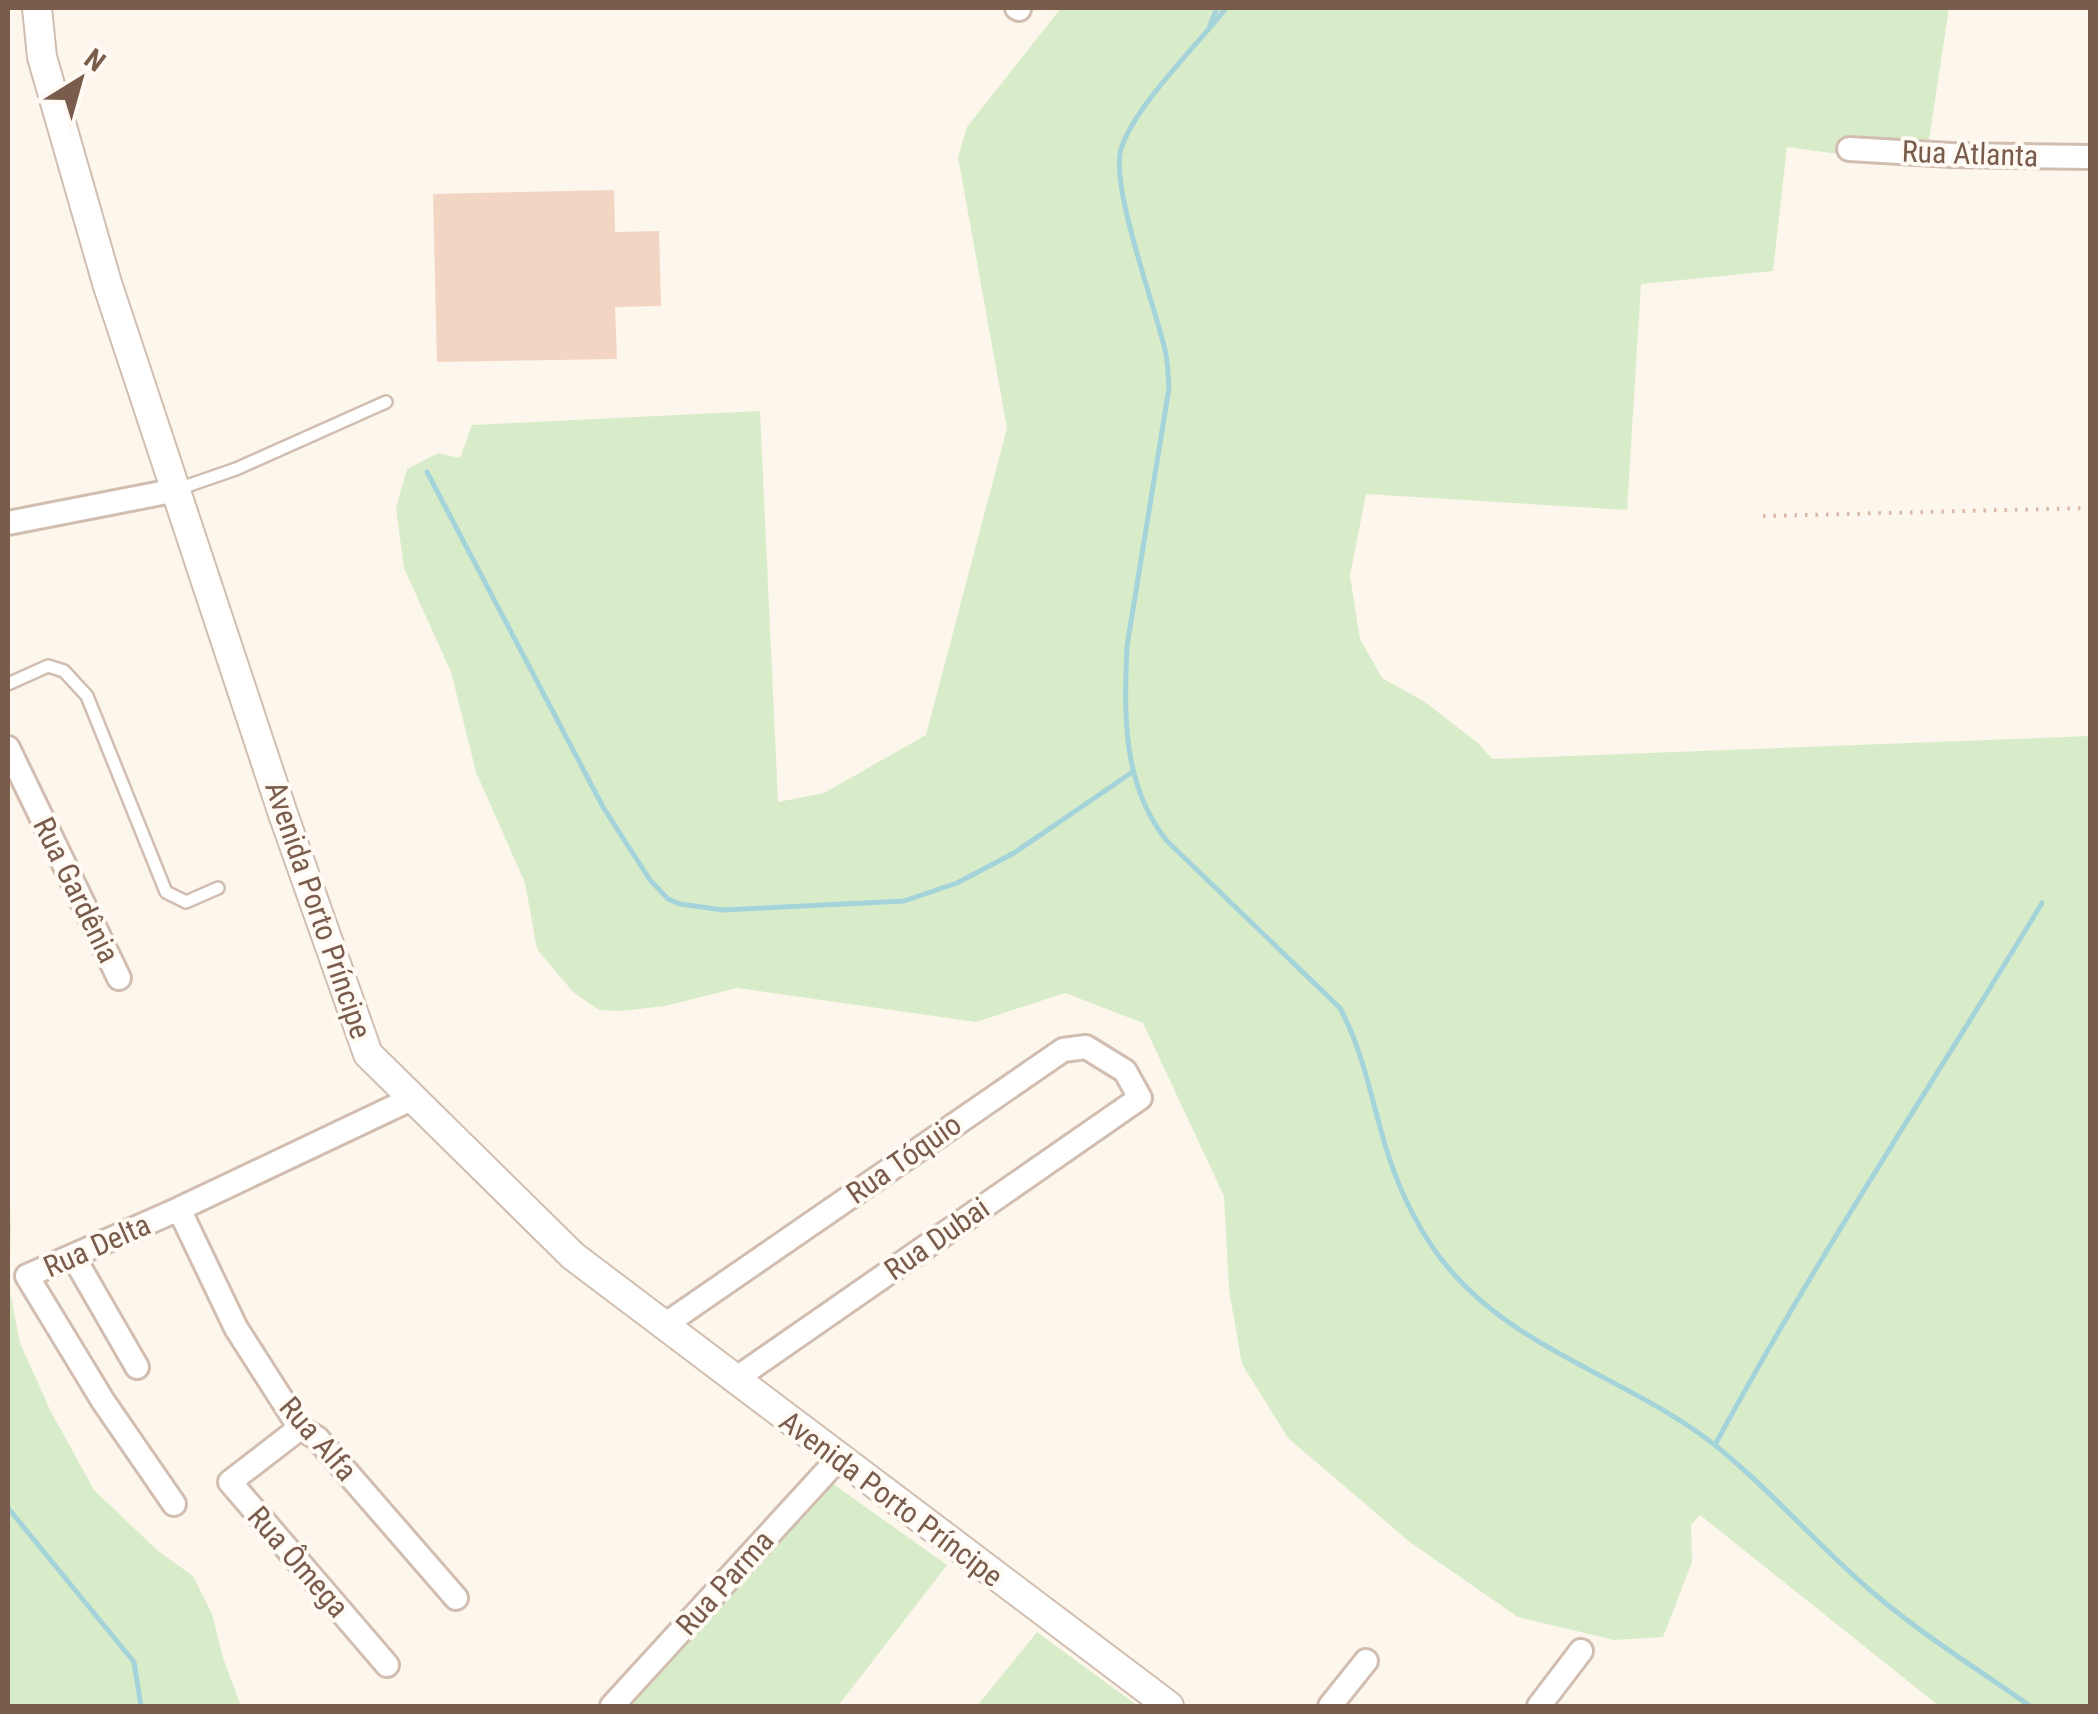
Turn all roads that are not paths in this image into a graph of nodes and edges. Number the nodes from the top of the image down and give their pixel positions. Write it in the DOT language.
graph roads {
  1 [pos="37,8"];
  2 [pos="1849,149"];
  3 [pos="2090,157"];
  4 [pos="386,402"];
  5 [pos="176,490"];
  6 [pos="8,523"];
  7 [pos="8,684"];
  8 [pos="8,748"];
  9 [pos="218,888"];
  10 [pos="119,978"];
  11 [pos="1140,1098"];
  12 [pos="411,1099"];
  13 [pos="179,1209"];
  14 [pos="73,1256"];
  15 [pos="662,1326"];
  16 [pos="136,1367"];
  17 [pos="734,1380"];
  18 [pos="300,1428"];
  19 [pos="838,1458"];
  20 [pos="174,1504"];
  21 [pos="456,1598"];
  22 [pos="1582,1651"];
  23 [pos="1366,1660"];
  24 [pos="387,1664"];
  25 [pos="612,1706"];
  26 [pos="1169,1706"];
  27 [pos="1330,1706"];
  28 [pos="1538,1706"];
  1 -- 5 [label="street, Avenida Porto Príncipe"];
  2 -- 3 [label="street, Rua Atlanta"];
  4 -- 5 [label="lane"];
  5 -- 6 [label="street"];
  5 -- 12 [label="street, Avenida Porto Príncipe"];
  7 -- 9 [label="lane"];
  8 -- 10 [label="street, Rua Gardênia"];
  11 -- 15 [label="street, Rua Tóquio"];
  11 -- 17 [label="street, Rua Dubai"];
  12 -- 13 [label="street, Rua Delta"];
  12 -- 15 [label="street, Avenida Porto Príncipe"];
  13 -- 14 [label="street, Rua Delta"];
  13 -- 18 [label="street, Rua Alfa"];
  14 -- 16 [label="street"];
  14 -- 20 [label="street, Rua Delta"];
  15 -- 17 [label="street, Avenida Porto Príncipe"];
  17 -- 19 [label="street, Avenida Porto Príncipe"];
  18 -- 21 [label="street, Rua Alfa"];
  18 -- 24 [label="street, Rua Ômega"];
  19 -- 25 [label="street, Rua Parma"];
  19 -- 26 [label="street, Avenida Porto Príncipe"];
  22 -- 28 [label="street"];
  23 -- 27 [label="street"];
}
